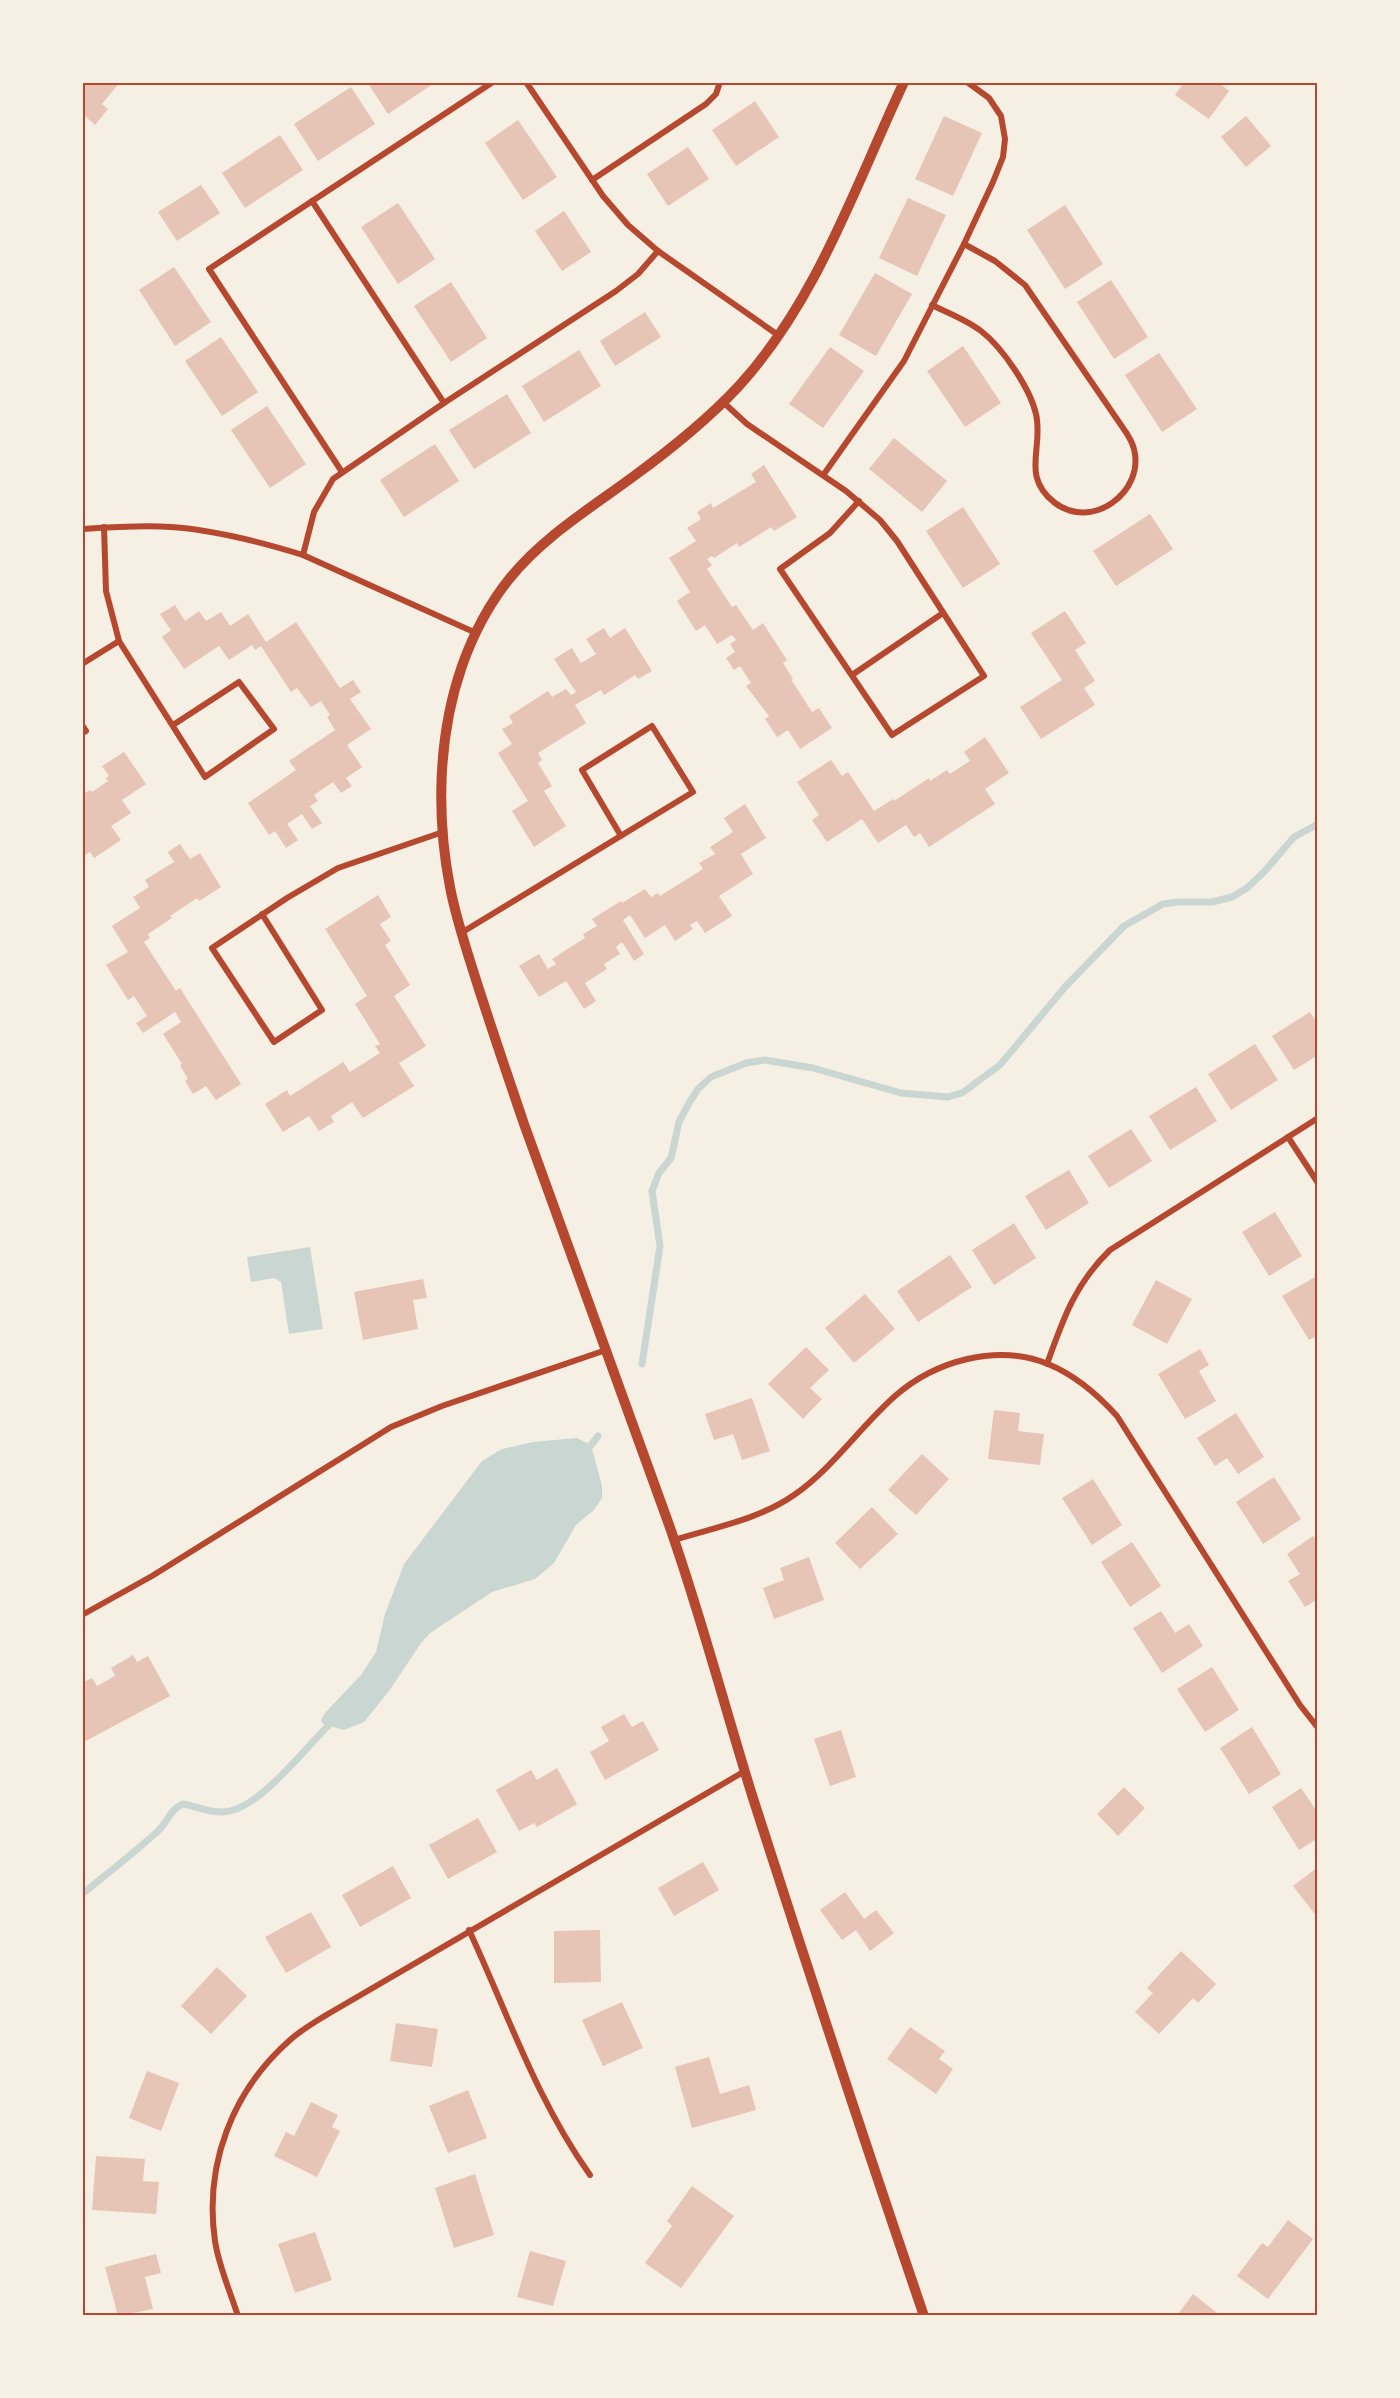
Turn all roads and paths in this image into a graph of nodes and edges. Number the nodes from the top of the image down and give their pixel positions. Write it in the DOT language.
graph roads {
  1 [pos="493,82"];
  2 [pos="526,82"];
  3 [pos="720,82"];
  4 [pos="904,82"];
  5 [pos="967,82"];
  6 [pos="592,180"];
  7 [pos="312,201"];
  8 [pos="964,244"];
  9 [pos="658,250"];
  10 [pos="933,305"];
  11 [pos="778,335"];
  12 [pos="444,402"];
  13 [pos="723,402"];
  14 [pos="342,472"];
  15 [pos="824,474"];
  16 [pos="859,501"];
  17 [pos="104,527"];
  18 [pos="82,529"];
  19 [pos="303,555"];
  20 [pos="943,613"];
  21 [pos="476,633"];
  22 [pos="119,641"];
  23 [pos="82,664"];
  24 [pos="852,675"];
  25 [pos="82,725"];
  26 [pos="173,725"];
  27 [pos="82,733"];
  28 [pos="443,832"];
  29 [pos="621,836"];
  30 [pos="262,914"];
  31 [pos="461,933"];
  32 [pos="1317,1118"];
  33 [pos="1288,1137"];
  34 [pos="1317,1183"];
  35 [pos="607,1350"];
  36 [pos="1047,1364"];
  37 [pos="674,1540"];
  38 [pos="82,1615"];
  39 [pos="1317,1728"];
  40 [pos="745,1771"];
  41 [pos="470,1930"];
  42 [pos="590,2175"];
  43 [pos="238,2316"];
  44 [pos="924,2316"];
  1 -- 7 [label="street"];
  2 -- 6 [label="street"];
  3 -- 6 [label="street"];
  4 -- 11 [label="street"];
  5 -- 8 [label="street"];
  6 -- 9 [label="street"];
  7 -- 12 [label="street"];
  7 -- 14 [label="street"];
  8 -- 10 [label="street"];
  8 -- 10 [label="street"];
  9 -- 11 [label="street"];
  9 -- 12 [label="street"];
  10 -- 15 [label="street"];
  11 -- 13 [label="street"];
  12 -- 14 [label="street"];
  13 -- 15 [label="street"];
  13 -- 21 [label="street"];
  14 -- 19 [label="street"];
  15 -- 16 [label="street"];
  16 -- 20 [label="street"];
  16 -- 24 [label="street"];
  17 -- 18 [label="street"];
  17 -- 19 [label="street"];
  17 -- 22 [label="street"];
  19 -- 21 [label="street"];
  20 -- 24 [label="street"];
  20 -- 24 [label="street"];
  21 -- 28 [label="street"];
  22 -- 23 [label="street"];
  22 -- 26 [label="street"];
  25 -- 27 [label="street"];
  26 -- 26 [label="street"];
  28 -- 30 [label="street"];
  28 -- 31 [label="street"];
  29 -- 29 [label="street"];
  29 -- 31 [label="street"];
  30 -- 30 [label="street"];
  31 -- 35 [label="street"];
  32 -- 33 [label="street"];
  33 -- 34 [label="street"];
  33 -- 36 [label="street"];
  35 -- 37 [label="street"];
  35 -- 38 [label="street"];
  36 -- 37 [label="street"];
  36 -- 39 [label="street"];
  37 -- 40 [label="street"];
  40 -- 41 [label="street"];
  40 -- 44 [label="street"];
  41 -- 42 [label="street"];
  41 -- 43 [label="street"];
}
